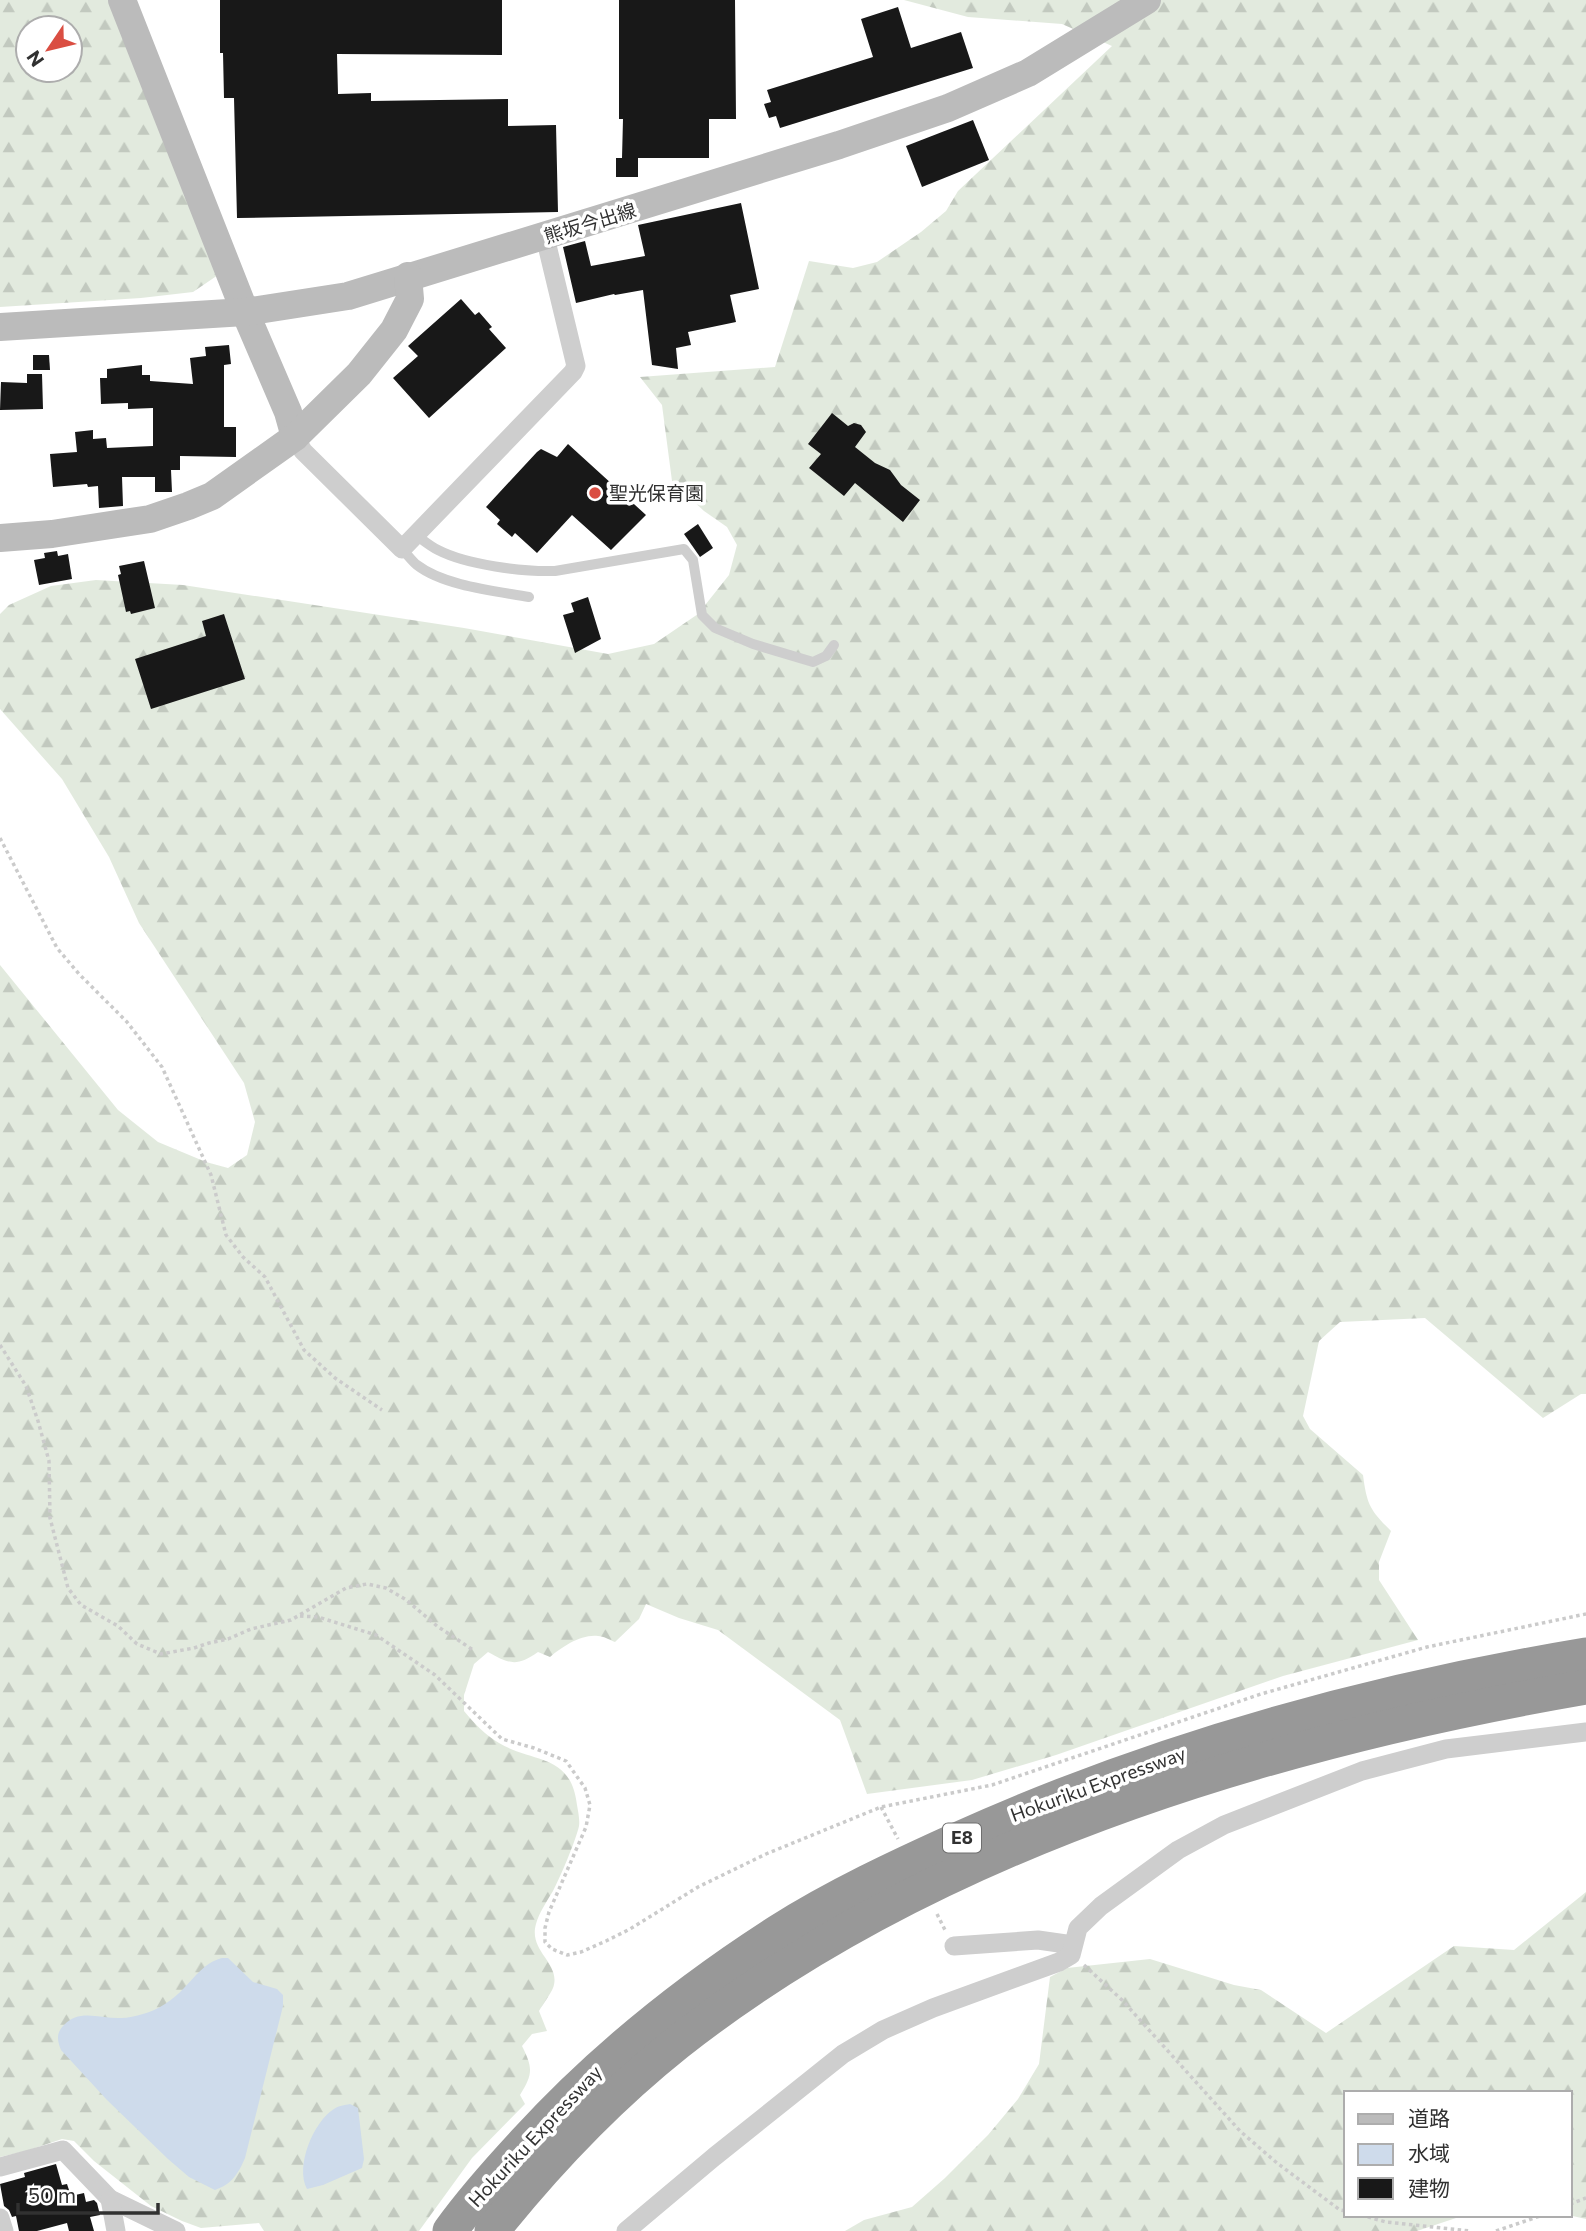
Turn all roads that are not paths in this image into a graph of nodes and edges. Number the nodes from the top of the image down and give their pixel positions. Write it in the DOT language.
graph roads {
  1 [pos="122,0"];
  2 [pos="1147,0"];
  3 [pos="545,237"];
  4 [pos="408,276"];
  5 [pos="245,312"];
  6 [pos="0,327"];
  7 [pos="295,437"];
  8 [pos="416,535"];
  9 [pos="0,538"];
  10 [pos="402,549"];
  11 [pos="529,597"];
  12 [pos="834,645"];
  13 [pos="1586,1655"];
  14 [pos="1586,1687"];
  15 [pos="1586,1732"];
  16 [pos="954,1946"];
  17 [pos="1072,1950"];
  18 [pos="0,2167"];
  19 [pos="110,2199"];
  20 [pos="0,2218"];
  21 [pos="4,2231"];
  22 [pos="116,2231"];
  23 [pos="176,2231"];
  24 [pos="450,2231"];
  25 [pos="492,2231"];
  26 [pos="626,2231"];
  1 -- 5 [label="main road"];
  2 -- 3 [label="main road, 熊坂今出線"];
  3 -- 4 [label="main road, 熊坂今出線"];
  3 -- 8 [label="street"];
  4 -- 5 [label="main road, 熊坂今出線"];
  4 -- 7 [label="main road"];
  5 -- 6 [label="main road, 熊坂今出線"];
  5 -- 7 [label="main road"];
  7 -- 9 [label="main road"];
  7 -- 10 [label="street"];
  8 -- 10 [label="street"];
  8 -- 12 [label="lane"];
  10 -- 11 [label="lane"];
  13 -- 24 [label="highway, Hokuriku Expressway / E8"];
  14 -- 25 [label="highway, Hokuriku Expressway / E8"];
  15 -- 17 [label="street"];
  16 -- 17 [label="street"];
  17 -- 26 [label="street"];
  18 -- 19 [label="street"];
  19 -- 22 [label="street"];
  19 -- 23 [label="street"];
  20 -- 21 [label="street"];
}
